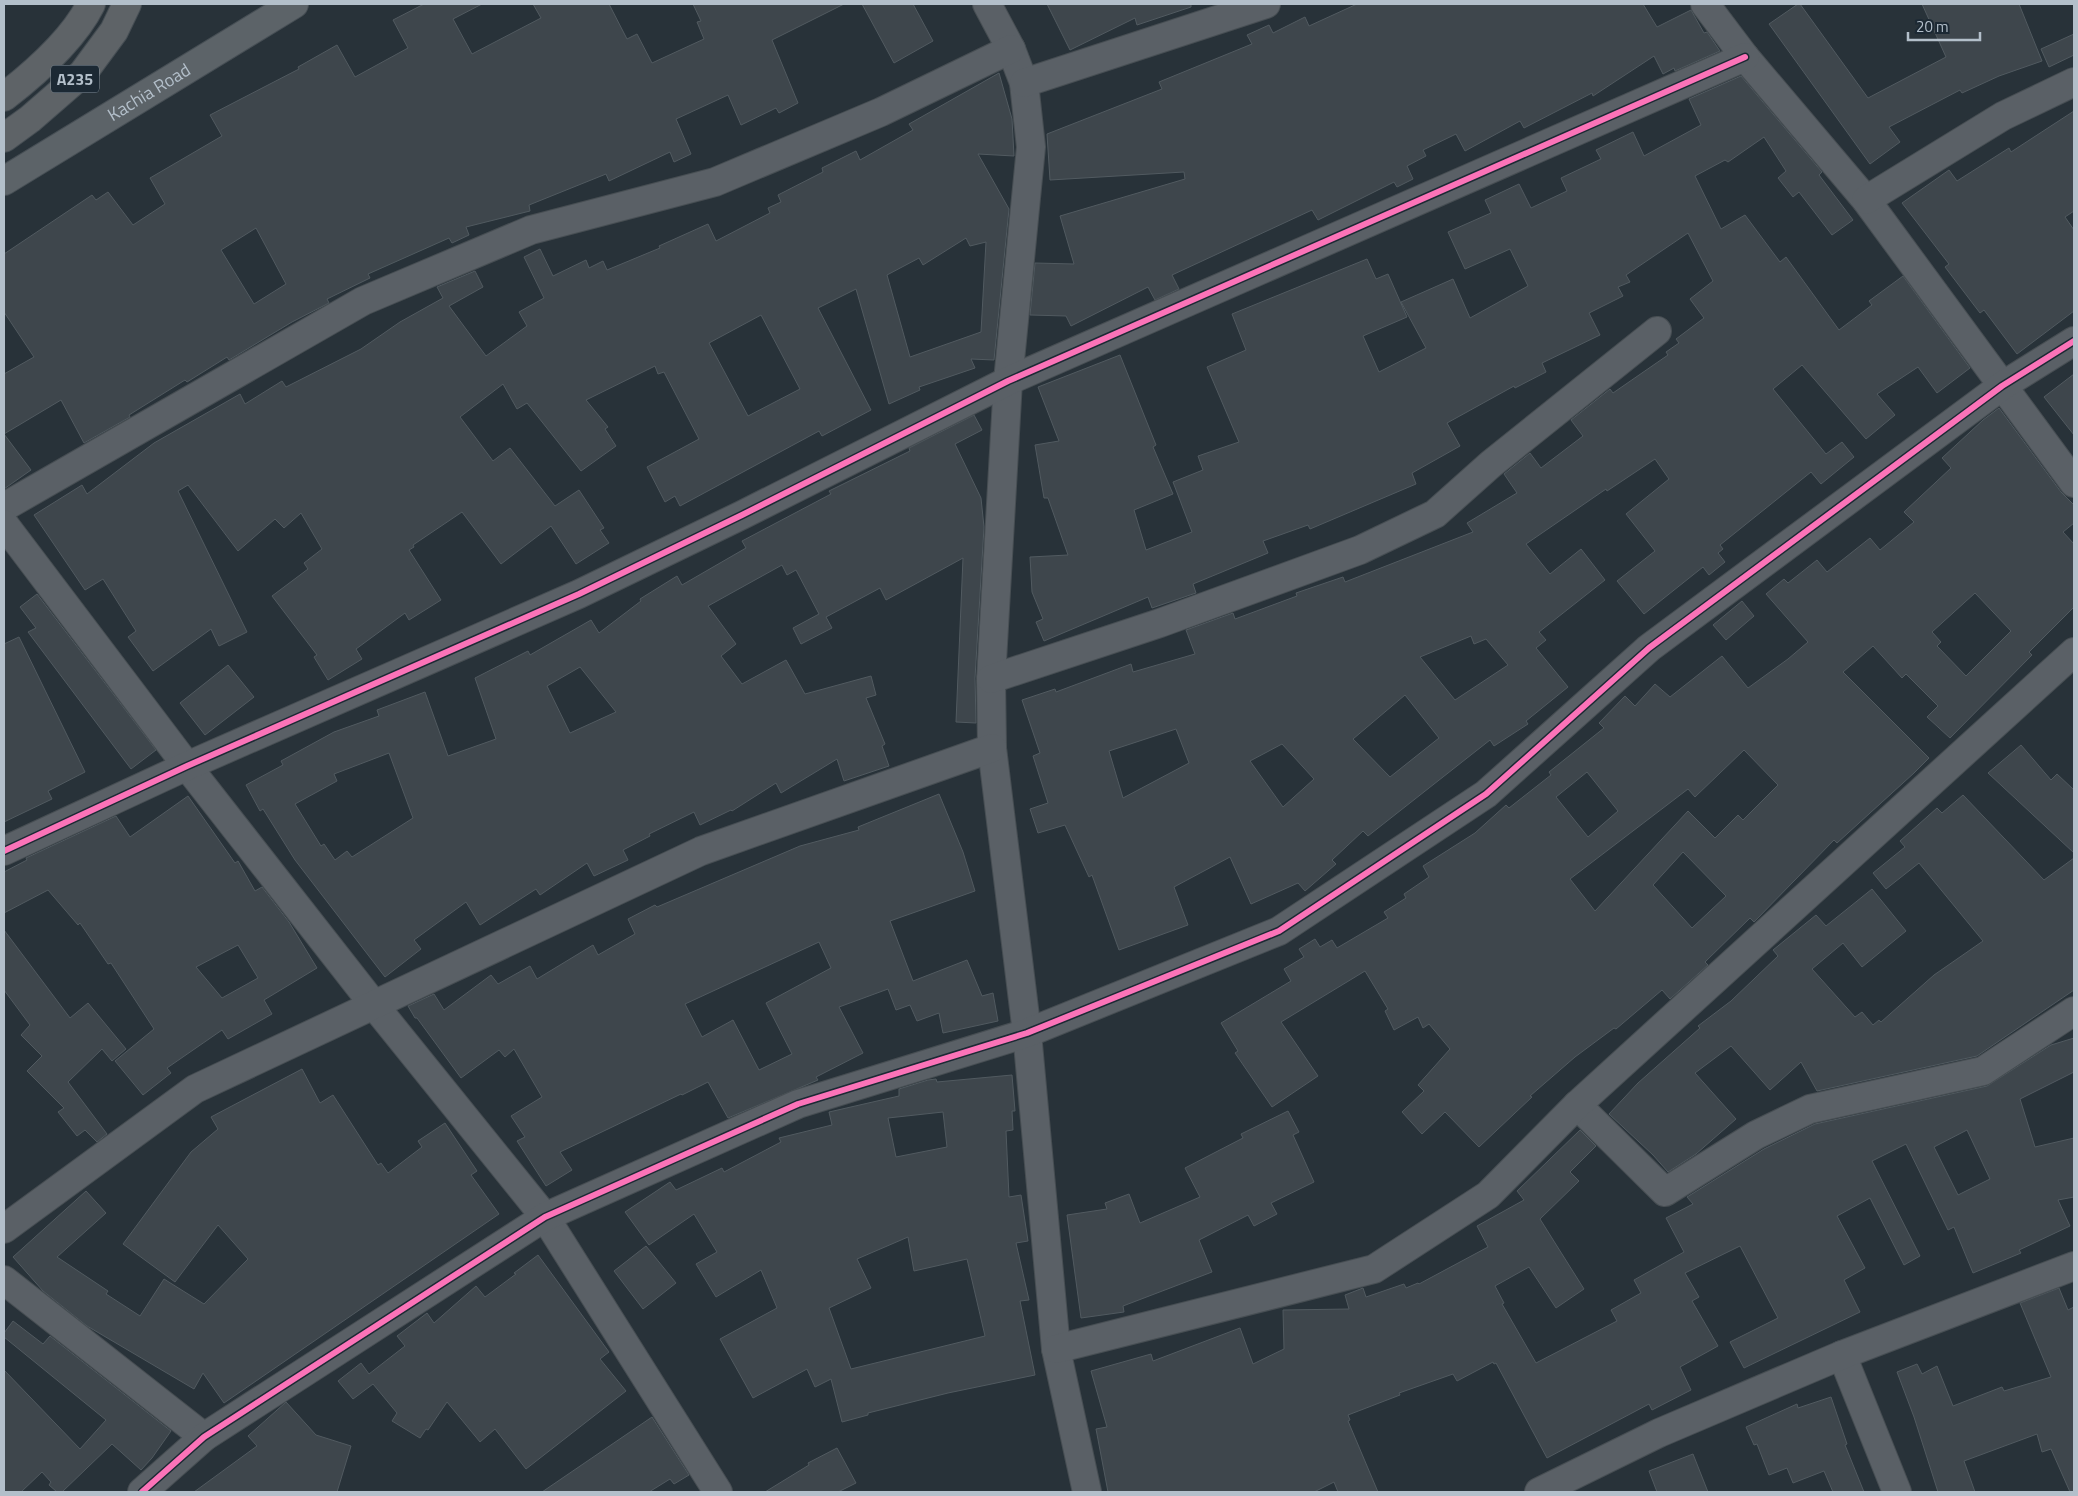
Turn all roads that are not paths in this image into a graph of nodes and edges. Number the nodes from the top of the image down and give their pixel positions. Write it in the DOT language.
graph roads {
  1 [pos="91,4"];
  2 [pos="127,4"];
  3 [pos="294,4"];
  4 [pos="987,4"];
  5 [pos="1266,4"];
  6 [pos="1705,4"];
  7 [pos="1011,49"];
  8 [pos="1746,58"];
  9 [pos="2074,82"];
  10 [pos="1024,83"];
  11 [pos="4,97"];
  12 [pos="4,138"];
  13 [pos="4,181"];
  14 [pos="1866,200"];
  15 [pos="1657,331"];
  16 [pos="2074,340"];
  17 [pos="1008,381"];
  18 [pos="2002,386"];
  19 [pos="2074,483"];
  20 [pos="4,507"];
  21 [pos="4,524"];
  22 [pos="2074,652"];
  23 [pos="991,680"];
  24 [pos="992,748"];
  25 [pos="187,766"];
  26 [pos="4,851"];
  27 [pos="374,1005"];
  28 [pos="2074,1011"];
  29 [pos="1026,1033"];
  30 [pos="1577,1105"];
  31 [pos="545,1217"];
  32 [pos="4,1229"];
  33 [pos="2074,1266"];
  34 [pos="4,1280"];
  35 [pos="1056,1349"];
  36 [pos="1842,1355"];
  37 [pos="204,1437"];
  38 [pos="142,1492"];
  39 [pos="718,1492"];
  40 [pos="1087,1492"];
  41 [pos="1539,1492"];
  42 [pos="1897,1492"];
  1 -- 11 [label="highway, A235"];
  2 -- 12 [label="highway, A235"];
  3 -- 13 [label="main road, Kachia Road"];
  4 -- 7 [label="street"];
  5 -- 10 [label="street"];
  6 -- 8 [label="street"];
  7 -- 10 [label="street"];
  7 -- 20 [label="street"];
  8 -- 14 [label="street"];
  8 -- 17 [label="street"];
  9 -- 14 [label="street"];
  10 -- 17 [label="street"];
  14 -- 18 [label="street"];
  15 -- 23 [label="street"];
  16 -- 18 [label="street"];
  17 -- 23 [label="street"];
  17 -- 25 [label="street"];
  18 -- 19 [label="street"];
  18 -- 29 [label="street"];
  21 -- 25 [label="street"];
  22 -- 30 [label="street"];
  23 -- 24 [label="street"];
  24 -- 27 [label="street"];
  24 -- 29 [label="street"];
  25 -- 26 [label="street"];
  25 -- 27 [label="street"];
  27 -- 31 [label="street"];
  27 -- 32 [label="street"];
  28 -- 30 [label="street"];
  29 -- 31 [label="street"];
  29 -- 35 [label="street"];
  30 -- 35 [label="street"];
  31 -- 37 [label="street"];
  31 -- 39 [label="street"];
  33 -- 36 [label="street"];
  34 -- 37 [label="street"];
  35 -- 40 [label="street"];
  36 -- 41 [label="street"];
  36 -- 42 [label="street"];
  37 -- 38 [label="street"];
}
